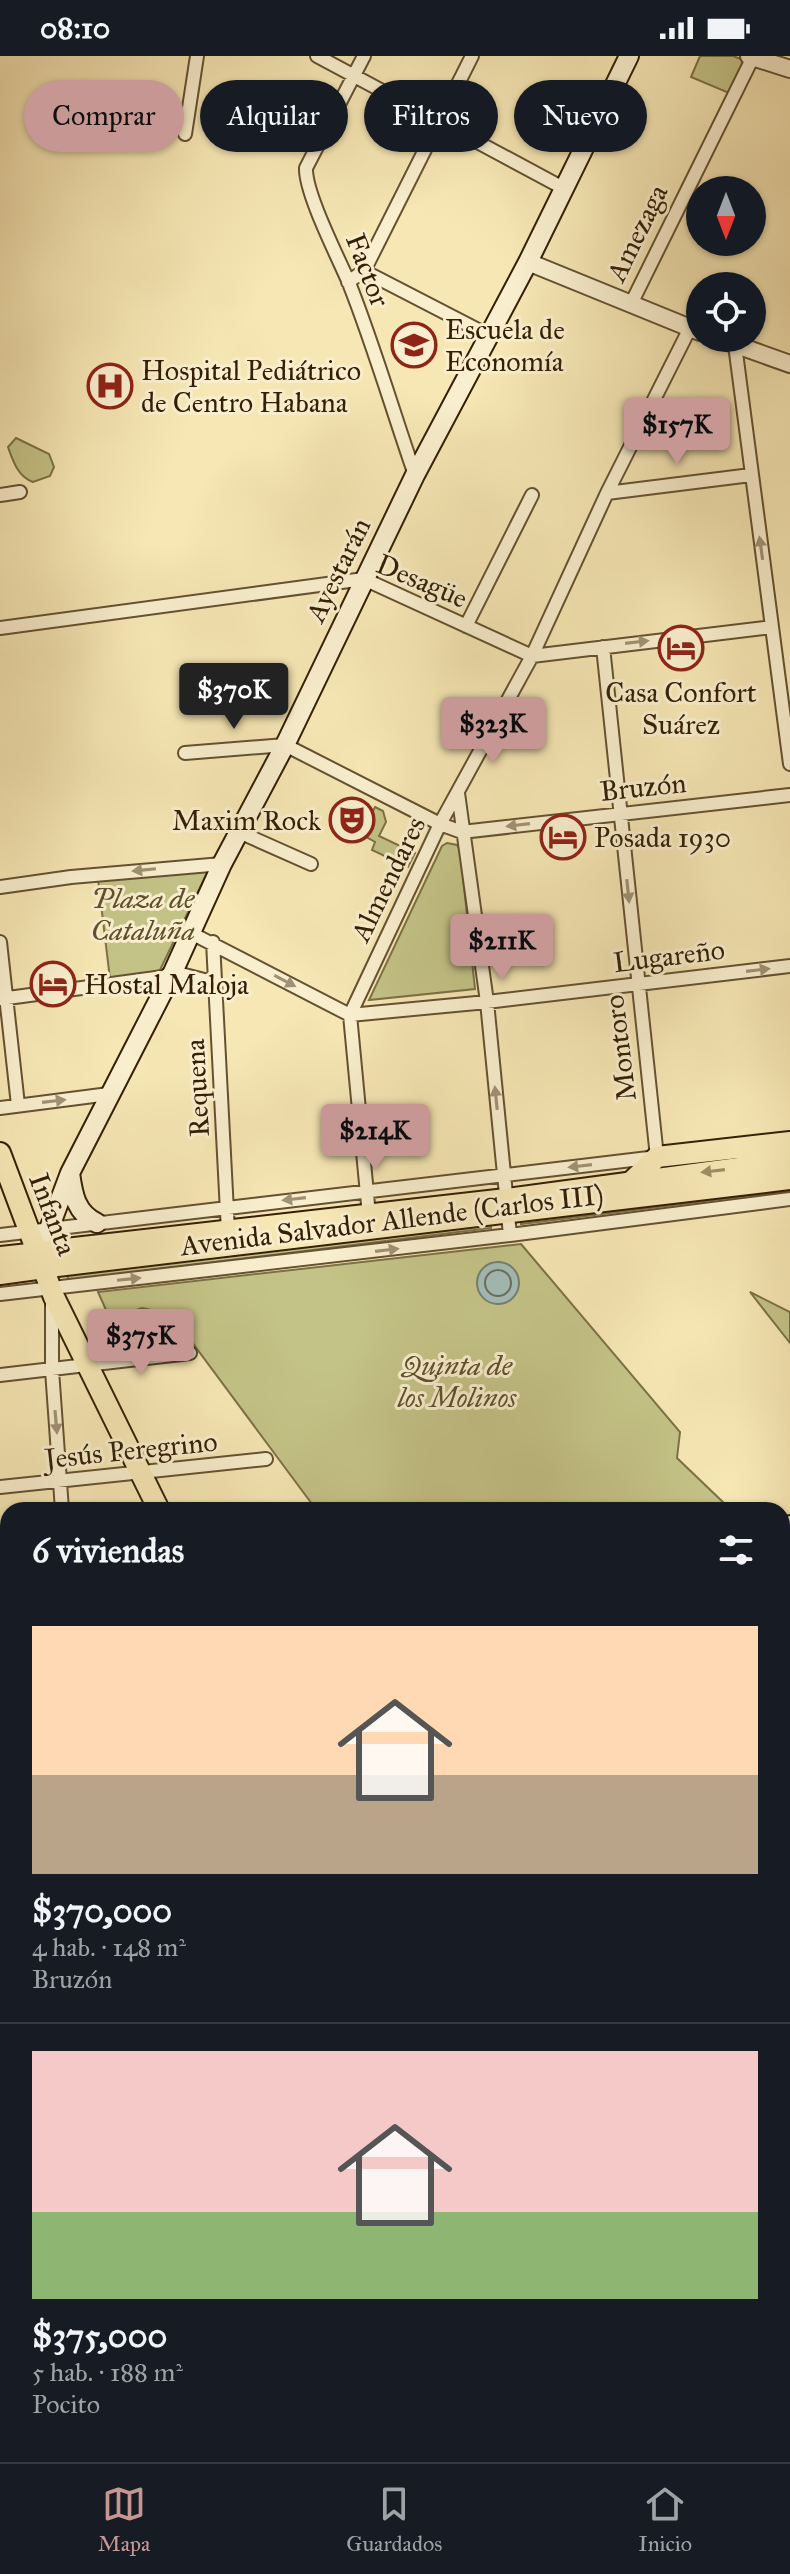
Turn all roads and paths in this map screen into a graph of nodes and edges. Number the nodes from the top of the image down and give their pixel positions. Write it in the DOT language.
graph roads {
  1 [pos="197,56"];
  2 [pos="317,56"];
  3 [pos="364,56"];
  4 [pos="472,56"];
  5 [pos="629,56"];
  6 [pos="752,56"];
  7 [pos="790,69"];
  8 [pos="354,75"];
  9 [pos="364,80"];
  10 [pos="460,80"];
  11 [pos="185,134"];
  12 [pos="424,152"];
  13 [pos="498,152"];
  14 [pos="565,189"];
  15 [pos="528,262"];
  16 [pos="364,271"];
  17 [pos="348,282"];
  18 [pos="631,304"];
  19 [pos="686,326"];
  20 [pos="488,335"];
  21 [pos="686,347"];
  22 [pos="736,352"];
  23 [pos="755,352"];
  24 [pos="790,364"];
  25 [pos="415,475"];
  26 [pos="751,475"];
  27 [pos="20,492"];
  28 [pos="607,493"];
  29 [pos="0,495"];
  30 [pos="532,495"];
  31 [pos="364,579"];
  32 [pos="466,626"];
  33 [pos="772,627"];
  34 [pos="0,628"];
  35 [pos="603,647"];
  36 [pos="532,656"];
  37 [pos="285,745"];
  38 [pos="185,753"];
  39 [pos="790,764"];
  40 [pos="458,793"];
  41 [pos="790,795"];
  42 [pos="620,813"];
  43 [pos="440,824"];
  44 [pos="239,832"];
  45 [pos="462,832"];
  46 [pos="222,864"];
  47 [pos="311,864"];
  48 [pos="0,887"];
  49 [pos="191,933"];
  50 [pos="0,942"];
  51 [pos="213,942"];
  52 [pos="790,966"];
  53 [pos="173,972"];
  54 [pos="216,983"];
  55 [pos="637,984"];
  56 [pos="4,998"];
  57 [pos="487,1002"];
  58 [pos="350,1015"];
  59 [pos="109,1094"];
  60 [pos="18,1105"];
  61 [pos="0,1108"];
  62 [pos="790,1142"];
  63 [pos="0,1153"];
  64 [pos="657,1157"];
  65 [pos="70,1173"];
  66 [pos="504,1175"];
  67 [pos="789,1180"];
  68 [pos="632,1181"];
  69 [pos="367,1191"];
  70 [pos="226,1208"];
  71 [pos="369,1215"];
  72 [pos="508,1216"];
  73 [pos="97,1223"];
  74 [pos="39,1230"];
  75 [pos="228,1231"];
  76 [pos="0,1235"];
  77 [pos="0,1257"];
  78 [pos="42,1262"];
  79 [pos="0,1274"];
  80 [pos="51,1288"];
  81 [pos="0,1294"];
  82 [pos="190,1353"];
  83 [pos="88,1366"];
  84 [pos="52,1370"];
  85 [pos="0,1375"];
  86 [pos="266,1459"];
  87 [pos="140,1473"];
  88 [pos="60,1482"];
  89 [pos="0,1487"];
  90 [pos="61,1502"];
  91 [pos="155,1502"];
  1 -- 11 [label="street"];
  2 -- 8 [label="street"];
  3 -- 8 [label="street"];
  4 -- 10 [label="street"];
  5 -- 14 [label="main road, Ayestarán"];
  6 -- 7 [label="street"];
  6 -- 18 [label="street, Amezaga"];
  8 -- 9 [label="street"];
  8 -- 17 [label="street, Factor"];
  12 -- 16 [label="street"];
  13 -- 14 [label="street"];
  14 -- 15 [label="main road, Ayestarán"];
  15 -- 18 [label="street"];
  15 -- 20 [label="main road, Ayestarán"];
  16 -- 17 [label="street"];
  16 -- 20 [label="street"];
  17 -- 25 [label="street, Factor"];
  18 -- 19 [label="street"];
  20 -- 25 [label="main road, Ayestarán"];
  21 -- 28 [label="street, Almendares"];
  22 -- 26 [label="street"];
  23 -- 24 [label="street"];
  25 -- 31 [label="main road, Ayestarán"];
  26 -- 28 [label="street"];
  33 -- 26 [label="street, one-way"];
  27 -- 29 [label="street"];
  28 -- 36 [label="street, Almendares"];
  30 -- 32 [label="street"];
  31 -- 32 [label="street, Desagüe"];
  31 -- 34 [label="street, Desagüe"];
  31 -- 37 [label="main road, Ayestarán"];
  32 -- 36 [label="street, Desagüe"];
  35 -- 33 [label="street, one-way"];
  33 -- 39 [label="street"];
  35 -- 36 [label="street"];
  35 -- 42 [label="street, Montoro"];
  36 -- 40 [label="street, Almendares"];
  37 -- 38 [label="street"];
  37 -- 43 [label="street, Bruzón"];
  37 -- 44 [label="main road, Ayestarán"];
  40 -- 43 [label="street, Almendares"];
  40 -- 45 [label="street"];
  41 -- 42 [label="street, Bruzón"];
  42 -- 45 [label="street, Bruzón, one-way"];
  42 -- 55 [label="street, Montoro, one-way"];
  43 -- 45 [label="street, Bruzón"];
  43 -- 58 [label="street, Almendares"];
  44 -- 46 [label="main road, Ayestarán"];
  44 -- 47 [label="street"];
  45 -- 57 [label="street"];
  46 -- 48 [label="street, one-way"];
  46 -- 49 [label="main road, Ayestarán"];
  49 -- 51 [label="street"];
  49 -- 53 [label="main road, Ayestarán"];
  50 -- 56 [label="street"];
  51 -- 54 [label="street, Requena"];
  51 -- 58 [label="street, one-way"];
  55 -- 52 [label="street, Lugareño, one-way"];
  53 -- 54 [label="street"];
  53 -- 56 [label="street"];
  53 -- 59 [label="main road, Ayestarán"];
  54 -- 70 [label="street, Requena"];
  55 -- 57 [label="street, Lugareño"];
  55 -- 64 [label="street, Montoro"];
  56 -- 60 [label="street"];
  57 -- 58 [label="street, Lugareño"];
  66 -- 57 [label="street, one-way"];
  58 -- 69 [label="street"];
  60 -- 59 [label="street, one-way"];
  59 -- 65 [label="main road, Ayestarán"];
  60 -- 61 [label="street"];
  62 -- 64 [label="main road"];
  63 -- 74 [label="main road, Infanta"];
  64 -- 66 [label="street, Avenida Salvador Allende (Carlos III), one-way"];
  64 -- 68 [label="main road"];
  65 -- 73 [label="main road"];
  65 -- 74 [label="main road, Ayestarán"];
  66 -- 69 [label="street, Avenida Salvador Allende (Carlos III)"];
  66 -- 72 [label="street"];
  67 -- 68 [label="main road, Avenida Salvador Allende (Carlos III), one-way"];
  67 -- 72 [label="main road, Avenida Salvador Allende (Carlos III)"];
  68 -- 72 [label="main road, Avenida Salvador Allende (Carlos III)"];
  69 -- 70 [label="street, Avenida Salvador Allende (Carlos III), one-way"];
  69 -- 71 [label="street"];
  70 -- 73 [label="street, Avenida Salvador Allende (Carlos III)"];
  70 -- 75 [label="street, Requena"];
  71 -- 72 [label="main road, Avenida Salvador Allende (Carlos III)"];
  71 -- 75 [label="main road, Avenida Salvador Allende (Carlos III)"];
  72 -- 78 [label="main road, Avenida Salvador Allende (Carlos III)"];
  80 -- 72 [label="street, Avenida Salvador Allende (Carlos III), one-way"];
  73 -- 74 [label="street, Avenida Salvador Allende (Carlos III)"];
  74 -- 76 [label="street, Avenida Salvador Allende (Carlos III)"];
  74 -- 78 [label="main road, Infanta"];
  75 -- 78 [label="main road, Avenida Salvador Allende (Carlos III)"];
  77 -- 78 [label="main road, Avenida Salvador Allende (Carlos III)"];
  78 -- 79 [label="main road, Avenida Salvador Allende (Carlos III)"];
  78 -- 80 [label="main road, Infanta"];
  80 -- 81 [label="street, Avenida Salvador Allende (Carlos III)"];
  80 -- 83 [label="main road, Infanta"];
  80 -- 84 [label="street"];
  82 -- 83 [label="street"];
  83 -- 84 [label="street"];
  83 -- 87 [label="main road, Infanta"];
  84 -- 85 [label="street"];
  84 -- 88 [label="street, one-way"];
  86 -- 87 [label="street, Jesús Peregrino"];
  87 -- 88 [label="street, Jesús Peregrino"];
  87 -- 91 [label="main road, Infanta"];
  88 -- 89 [label="street, Jesús Peregrino"];
  88 -- 90 [label="street"];
}
